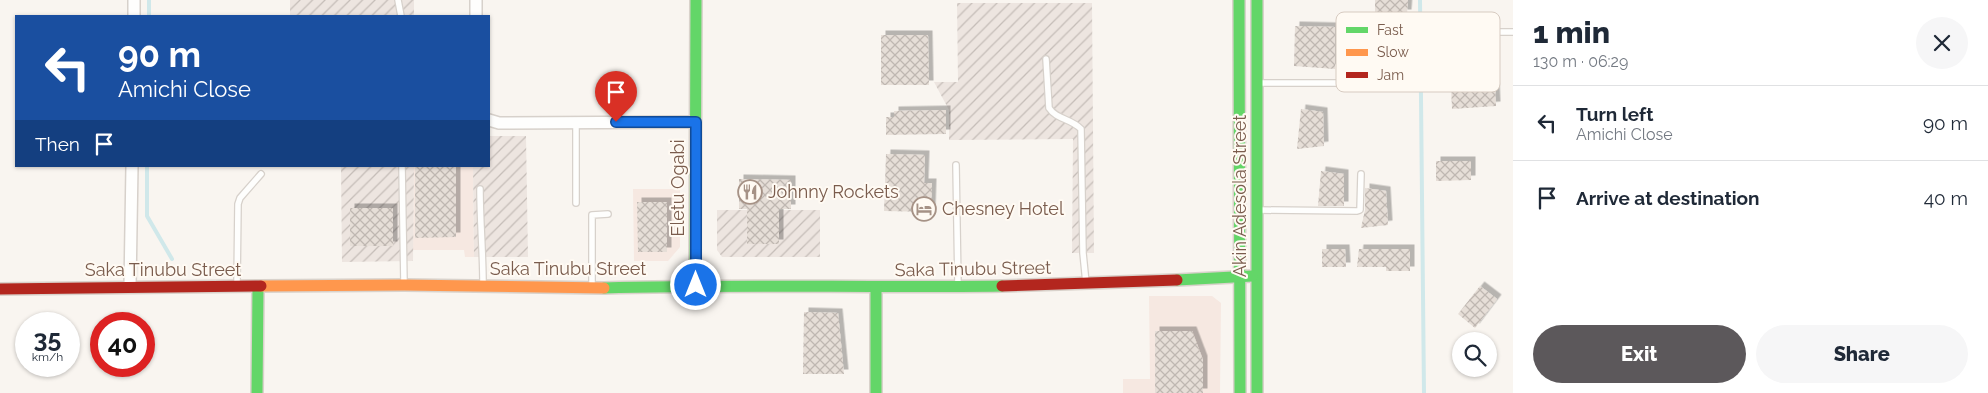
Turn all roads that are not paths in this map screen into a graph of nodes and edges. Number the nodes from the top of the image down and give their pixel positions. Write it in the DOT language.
graph roads {
  1 [pos="134,0"];
  2 [pos="398,0"];
  3 [pos="476,0"];
  4 [pos="696,0"];
  5 [pos="1239,0"];
  6 [pos="1257,0"];
  7 [pos="134,15"];
  8 [pos="400,15"];
  9 [pos="476,15"];
  10 [pos="1500,32"];
  11 [pos="1513,32"];
  12 [pos="1046,59"];
  13 [pos="1258,83"];
  14 [pos="1336,83"];
  15 [pos="490,120"];
  16 [pos="576,122"];
  17 [pos="696,122"];
  18 [pos="956,165"];
  19 [pos="132,167"];
  20 [pos="402,167"];
  21 [pos="261,174"];
  22 [pos="1361,174"];
  23 [pos="480,189"];
  24 [pos="576,203"];
  25 [pos="1257,210"];
  26 [pos="608,214"];
  27 [pos="1239,276"];
  28 [pos="1257,276"];
  29 [pos="404,285"];
  30 [pos="696,285"];
  31 [pos="237,286"];
  32 [pos="483,286"];
  33 [pos="958,286"];
  34 [pos="1086,286"];
  35 [pos="130,287"];
  36 [pos="258,287"];
  37 [pos="592,288"];
  38 [pos="876,288"];
  39 [pos="0,289"];
  40 [pos="257,393"];
  41 [pos="876,393"];
  42 [pos="1240,393"];
  43 [pos="1257,393"];
  1 -- 7 [label="street"];
  2 -- 8 [label="lane"];
  3 -- 9 [label="street"];
  4 -- 17 [label="street, Eletu Ogabi"];
  5 -- 27 [label="street, Akin Adesola Street"];
  6 -- 13 [label="street, Akin Adesola Street"];
  10 -- 11 [label="lane"];
  12 -- 34 [label="lane"];
  13 -- 14 [label="lane"];
  13 -- 25 [label="street, Akin Adesola Street"];
  15 -- 16 [label="street"];
  16 -- 17 [label="street"];
  16 -- 24 [label="lane"];
  17 -- 30 [label="street, Eletu Ogabi"];
  18 -- 33 [label="lane"];
  19 -- 35 [label="street"];
  20 -- 29 [label="lane"];
  21 -- 31 [label="lane"];
  22 -- 25 [label="lane"];
  23 -- 32 [label="lane"];
  25 -- 28 [label="street, Akin Adesola Street"];
  26 -- 37 [label="lane"];
  27 -- 28 [label="street, Saka Tinubu Street"];
  27 -- 34 [label="street, Saka Tinubu Street"];
  27 -- 42 [label="street, Akin Adesola Street"];
  28 -- 43 [label="street, Akin Adesola Street"];
  29 -- 32 [label="street, Saka Tinubu Street"];
  29 -- 36 [label="street, Saka Tinubu Street"];
  30 -- 37 [label="street, Saka Tinubu Street"];
  30 -- 38 [label="street, Saka Tinubu Street"];
  31 -- 35 [label="street, Saka Tinubu Street"];
  31 -- 36 [label="street, Saka Tinubu Street"];
  32 -- 37 [label="street, Saka Tinubu Street"];
  33 -- 34 [label="street, Saka Tinubu Street"];
  33 -- 38 [label="street, Saka Tinubu Street"];
  35 -- 39 [label="street, Saka Tinubu Street"];
  36 -- 40 [label="street"];
  38 -- 41 [label="street"];
}
